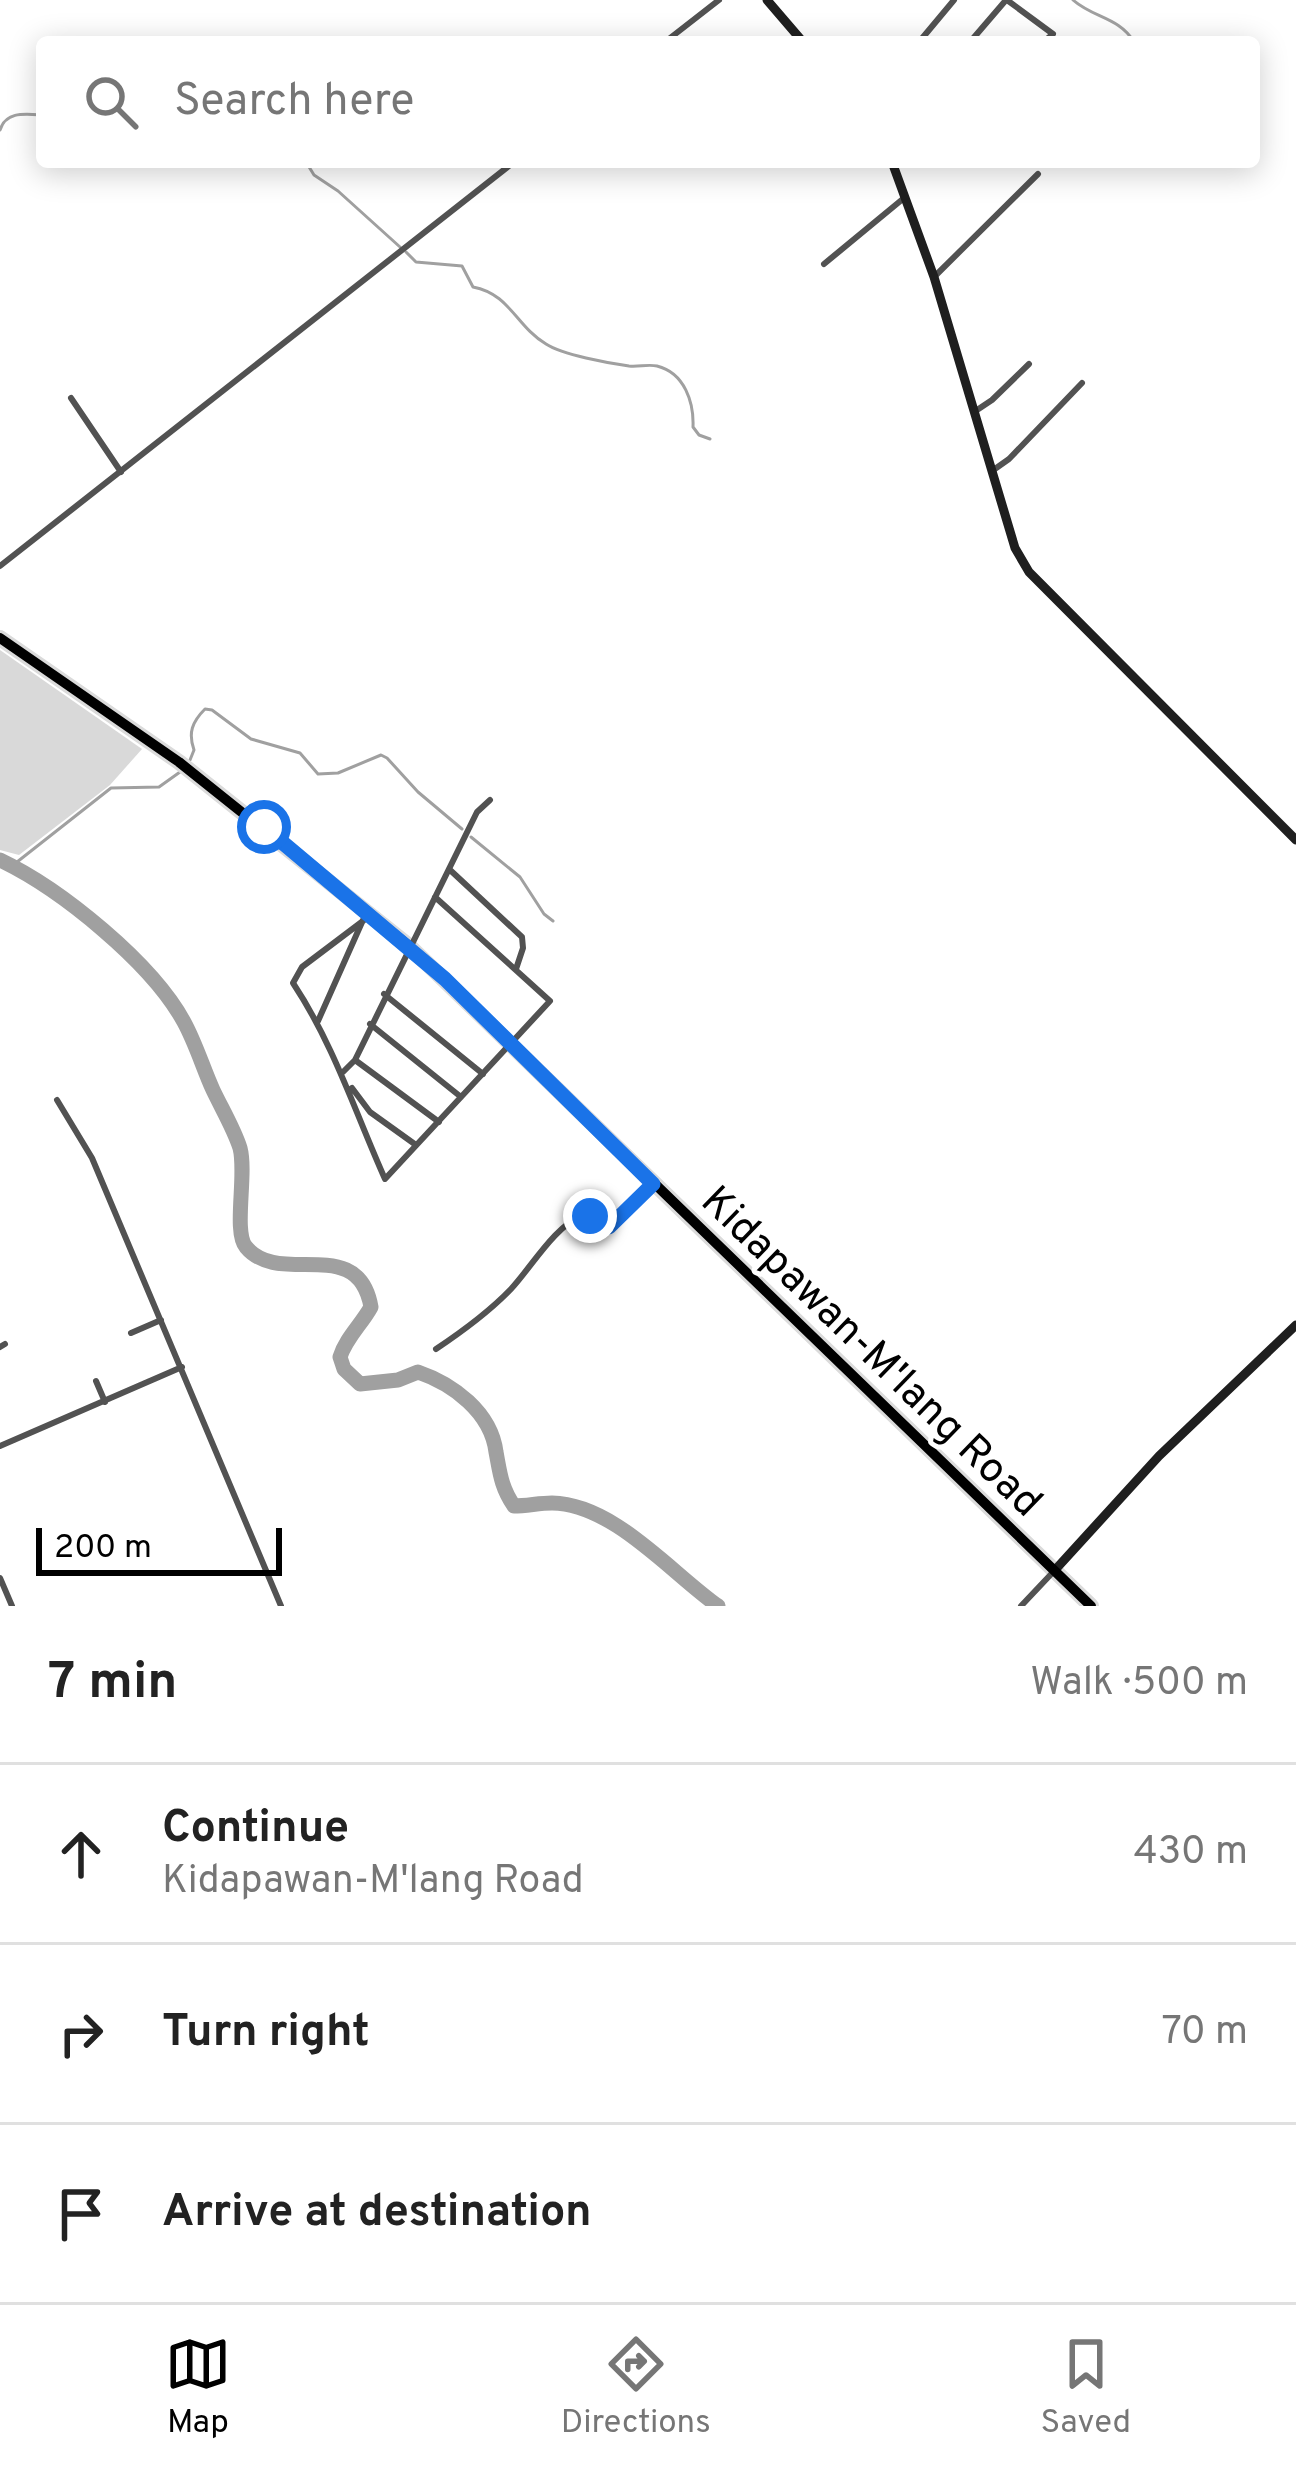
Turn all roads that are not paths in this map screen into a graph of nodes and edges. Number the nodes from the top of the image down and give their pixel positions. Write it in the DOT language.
graph roads {
  1 [pos="719,0"];
  2 [pos="767,0"];
  3 [pos="954,0"];
  4 [pos="1007,0"];
  5 [pos="673,36"];
  6 [pos="798,36"];
  7 [pos="924,36"];
  8 [pos="977,36"];
  9 [pos="1050,36"];
  10 [pos="506,168"];
  11 [pos="895,168"];
  12 [pos="1038,175"];
  13 [pos="907,195"];
  14 [pos="824,264"];
  15 [pos="934,277"];
  16 [pos="1028,364"];
  17 [pos="1082,383"];
  18 [pos="71,398"];
  19 [pos="974,412"];
  20 [pos="992,471"];
  21 [pos="121,472"];
  22 [pos="0,566"];
  23 [pos="0,638"];
  24 [pos="490,800"];
  25 [pos="1296,840"];
  26 [pos="449,869"];
  27 [pos="435,897"];
  28 [pos="366,916"];
  29 [pos="409,946"];
  30 [pos="516,968"];
  31 [pos="384,994"];
  32 [pos="318,1021"];
  33 [pos="370,1024"];
  34 [pos="511,1043"];
  35 [pos="355,1060"];
  36 [pos="483,1074"];
  37 [pos="344,1076"];
  38 [pos="462,1098"];
  39 [pos="57,1100"];
  40 [pos="440,1122"];
  41 [pos="416,1145"];
  42 [pos="653,1184"];
  43 [pos="162,1319"];
  44 [pos="1296,1325"];
  45 [pos="131,1334"];
  46 [pos="436,1348"];
  47 [pos="182,1367"];
  48 [pos="96,1382"];
  49 [pos="105,1402"];
  50 [pos="0,1446"];
  51 [pos="1055,1570"];
  52 [pos="0,1578"];
  53 [pos="12,1606"];
  54 [pos="281,1606"];
  55 [pos="1021,1606"];
  56 [pos="1091,1606"];
  1 -- 5 [label="street"];
  2 -- 6 [label="street"];
  3 -- 7 [label="street"];
  4 -- 8 [label="street"];
  4 -- 9 [label="street"];
  10 -- 21 [label="street"];
  11 -- 13 [label="street"];
  12 -- 15 [label="street"];
  13 -- 14 [label="street"];
  13 -- 15 [label="street"];
  15 -- 19 [label="street"];
  16 -- 19 [label="street"];
  17 -- 20 [label="street"];
  18 -- 21 [label="street"];
  19 -- 20 [label="street"];
  20 -- 25 [label="street"];
  21 -- 22 [label="street"];
  23 -- 28 [label="main road, Kidapawan-M'lang Road"];
  24 -- 26 [label="street"];
  26 -- 27 [label="street"];
  26 -- 30 [label="street"];
  27 -- 29 [label="street"];
  27 -- 30 [label="street"];
  28 -- 29 [label="main road, Kidapawan-M'lang Road"];
  28 -- 32 [label="street"];
  28 -- 32 [label="street"];
  29 -- 31 [label="street"];
  29 -- 34 [label="main road, Kidapawan-M'lang Road"];
  30 -- 34 [label="street"];
  31 -- 33 [label="street"];
  31 -- 36 [label="street"];
  32 -- 37 [label="street"];
  33 -- 35 [label="street"];
  33 -- 38 [label="street"];
  34 -- 36 [label="street"];
  34 -- 42 [label="main road, Kidapawan-M'lang Road"];
  35 -- 37 [label="street"];
  35 -- 40 [label="street"];
  36 -- 38 [label="street"];
  37 -- 41 [label="street"];
  37 -- 41 [label="street"];
  38 -- 40 [label="street"];
  39 -- 43 [label="street"];
  40 -- 41 [label="street"];
  42 -- 46 [label="street"];
  42 -- 51 [label="main road, Kidapawan-M'lang Road"];
  43 -- 45 [label="street"];
  43 -- 47 [label="street"];
  44 -- 51 [label="street"];
  47 -- 49 [label="street"];
  47 -- 54 [label="street"];
  48 -- 49 [label="street"];
  49 -- 50 [label="street"];
  51 -- 55 [label="street"];
  51 -- 56 [label="main road, Kidapawan-M'lang Road"];
  52 -- 53 [label="street"];
}
